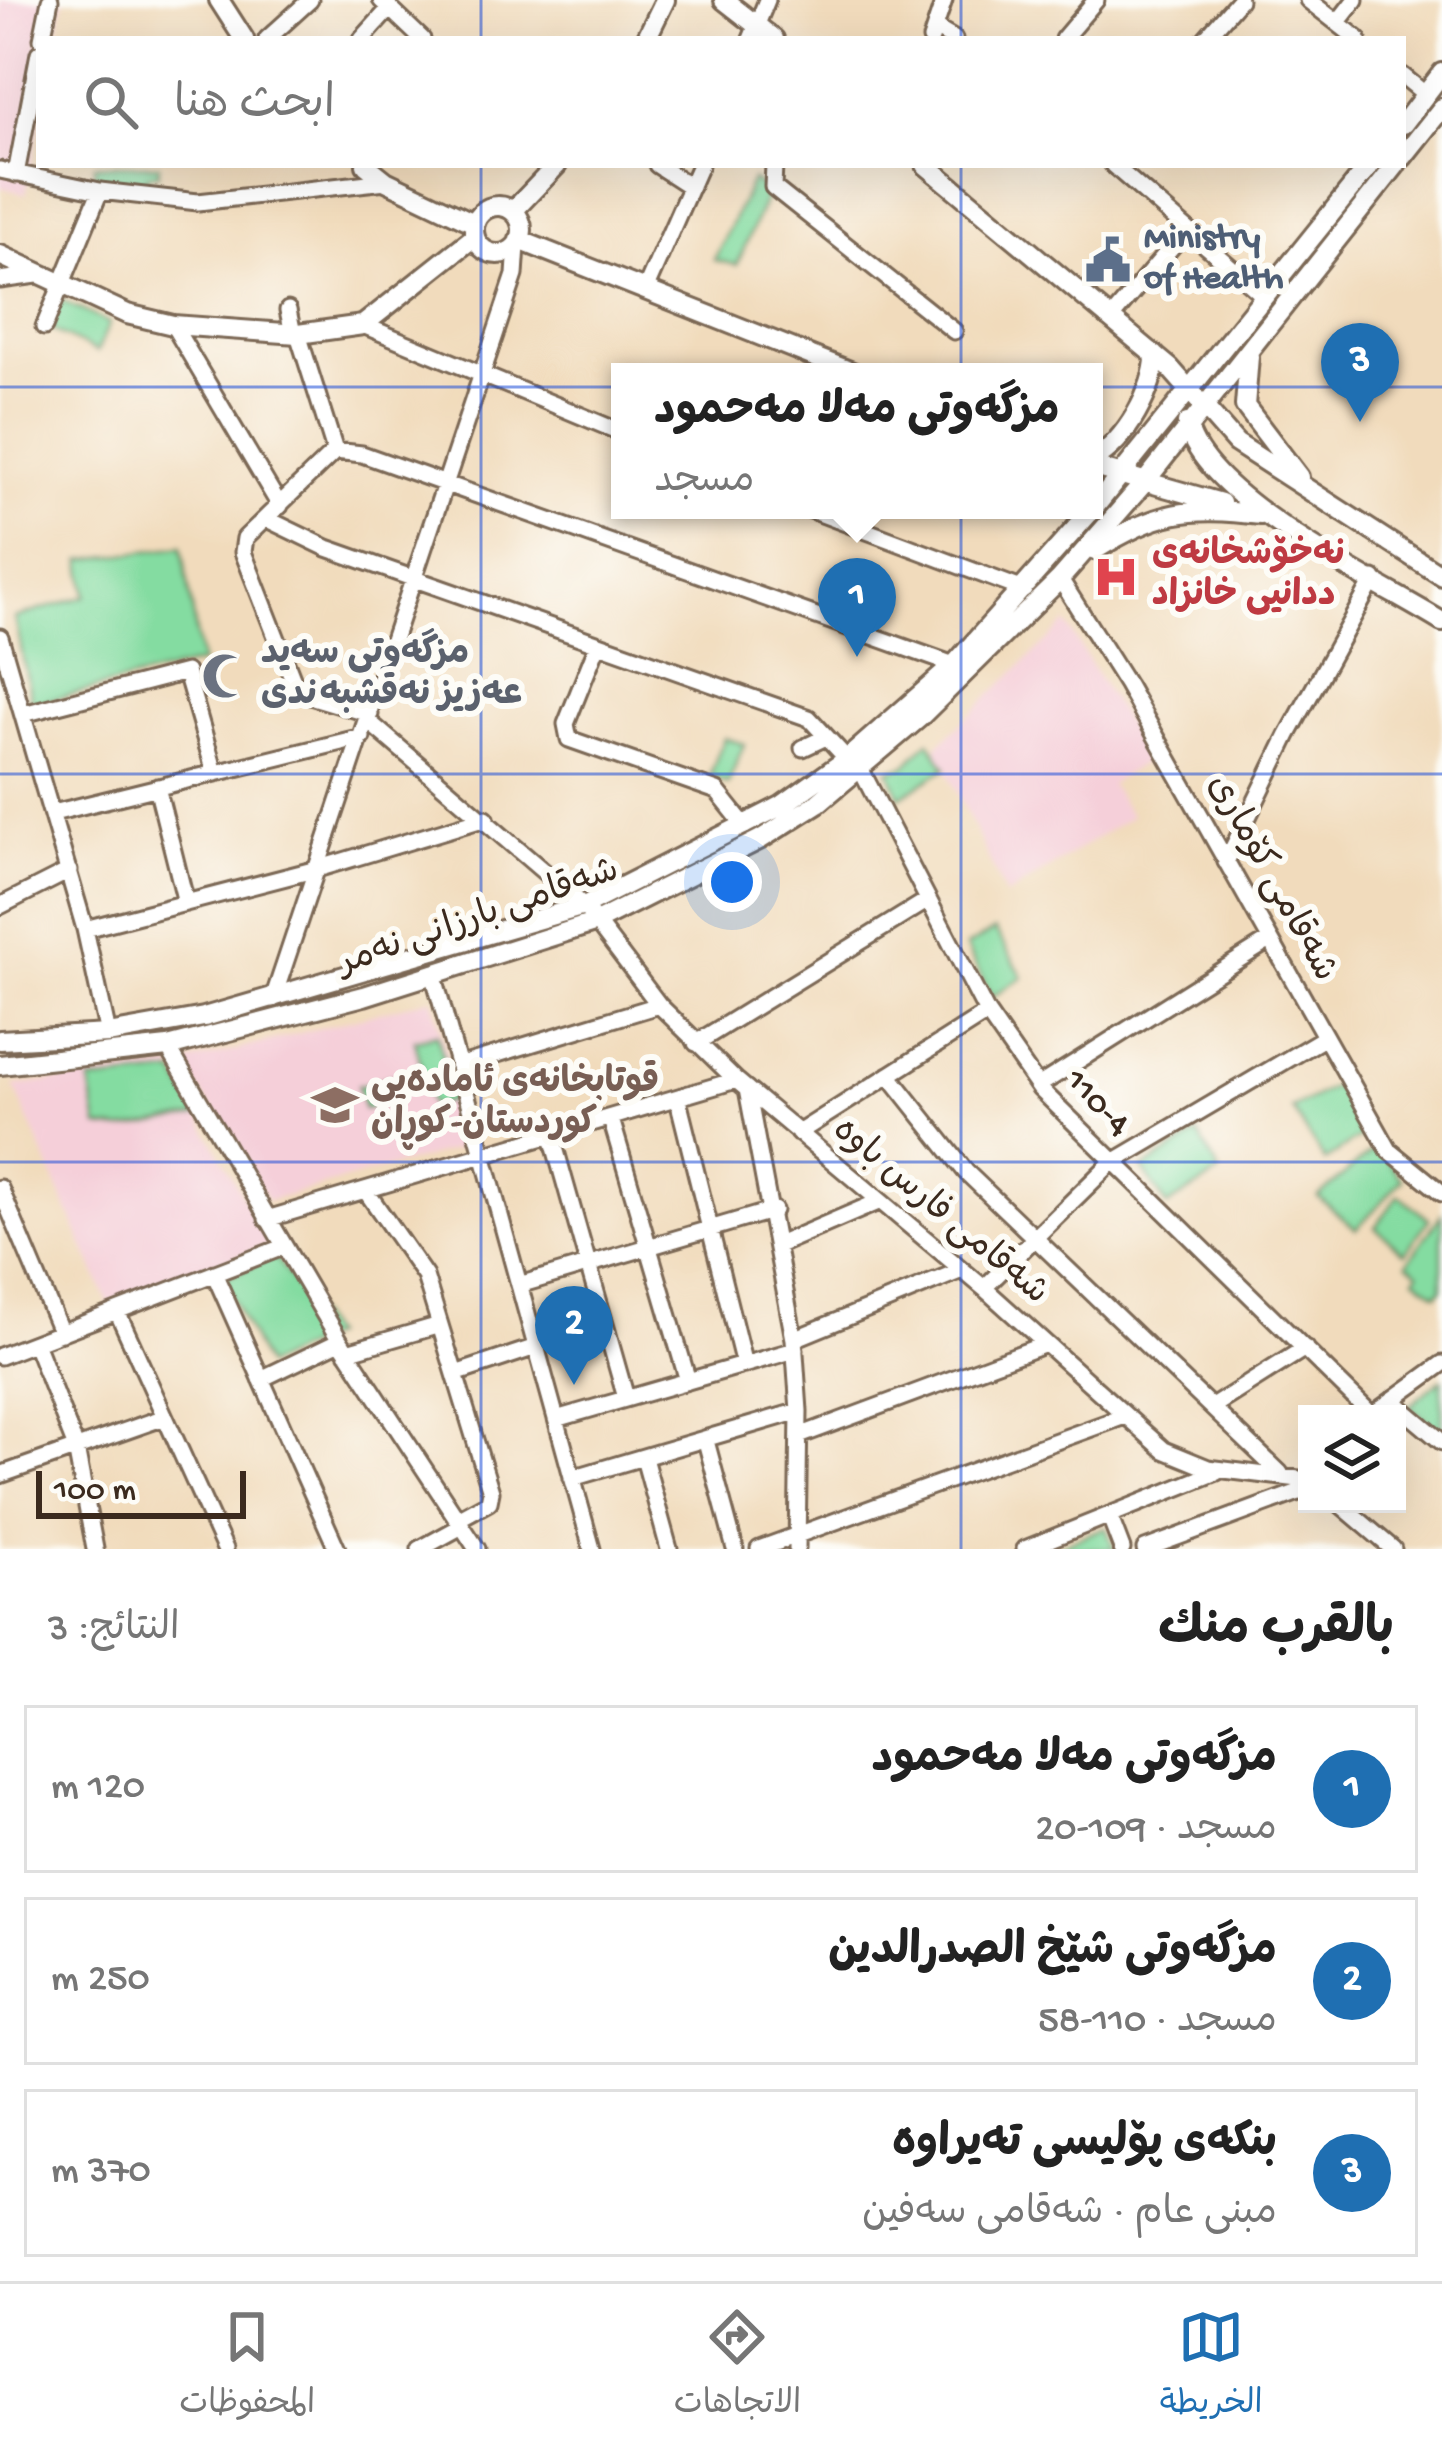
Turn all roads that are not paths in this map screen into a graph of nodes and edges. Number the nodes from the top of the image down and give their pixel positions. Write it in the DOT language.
graph roads {
  1 [pos="219,0"];
  2 [pos="310,0"];
  3 [pos="659,0"];
  4 [pos="767,0"];
  5 [pos="944,0"];
  6 [pos="1238,0"];
  7 [pos="1308,0"];
  8 [pos="1355,0"];
  9 [pos="45,1"];
  10 [pos="1088,3"];
  11 [pos="386,4"];
  12 [pos="731,11"];
  13 [pos="1338,22"];
  14 [pos="753,32"];
  15 [pos="650,33"];
  16 [pos="933,34"];
  17 [pos="42,36"];
  18 [pos="242,36"];
  19 [pos="270,36"];
  20 [pos="364,36"];
  21 [pos="419,36"];
  22 [pos="1065,36"];
  23 [pos="1208,36"];
  24 [pos="1354,36"];
  25 [pos="36,65"];
  26 [pos="1442,73"];
  27 [pos="1406,78"];
  28 [pos="1434,101"];
  29 [pos="1406,122"];
  30 [pos="1406,152"];
  31 [pos="370,168"];
  32 [pos="554,168"];
  33 [pos="662,168"];
  34 [pos="699,168"];
  35 [pos="774,168"];
  36 [pos="930,168"];
  37 [pos="1116,168"];
  38 [pos="1368,168"];
  39 [pos="1394,168"];
  40 [pos="8,172"];
  41 [pos="386,181"];
  42 [pos="691,187"];
  43 [pos="100,190"];
  44 [pos="514,210"];
  45 [pos="1186,229"];
  46 [pos="474,230"];
  47 [pos="518,242"];
  48 [pos="0,255"];
  49 [pos="37,275"];
  50 [pos="0,280"];
  51 [pos="63,289"];
  52 [pos="645,290"];
  53 [pos="1264,296"];
  54 [pos="287,310"];
  55 [pos="1111,318"];
  56 [pos="173,325"];
  57 [pos="363,325"];
  58 [pos="44,327"];
  59 [pos="954,331"];
  60 [pos="296,334"];
  61 [pos="1252,345"];
  62 [pos="1155,356"];
  63 [pos="829,363"];
  64 [pos="481,374"];
  65 [pos="1190,389"];
  66 [pos="1204,408"];
  67 [pos="611,428"];
  68 [pos="1187,429"];
  69 [pos="1236,443"];
  70 [pos="335,451"];
  71 [pos="1103,456"];
  72 [pos="1136,456"];
  73 [pos="1103,467"];
  74 [pos="1121,476"];
  75 [pos="1144,483"];
  76 [pos="446,485"];
  77 [pos="1314,494"];
  78 [pos="1103,497"];
  79 [pos="280,506"];
  80 [pos="1266,515"];
  81 [pos="267,519"];
  82 [pos="835,519"];
  83 [pos="1072,519"];
  84 [pos="1085,519"];
  85 [pos="1066,541"];
  86 [pos="1077,560"];
  87 [pos="1442,576"];
  88 [pos="416,578"];
  89 [pos="1060,579"];
  90 [pos="1374,579"];
  91 [pos="1024,590"];
  92 [pos="1442,622"];
  93 [pos="0,637"];
  94 [pos="598,644"];
  95 [pos="954,665"];
  96 [pos="0,705"];
  97 [pos="21,709"];
  98 [pos="367,724"];
  99 [pos="826,736"];
  100 [pos="803,748"];
  101 [pos="854,765"];
  102 [pos="215,773"];
  103 [pos="158,787"];
  104 [pos="53,813"];
  105 [pos="486,818"];
  106 [pos="745,826"];
  107 [pos="1226,862"];
  108 [pos="317,869"];
  109 [pos="69,871"];
  110 [pos="928,900"];
  111 [pos="186,903"];
  112 [pos="0,906"];
  113 [pos="589,915"];
  114 [pos="85,929"];
  115 [pos="1270,940"];
  116 [pos="433,973"];
  117 [pos="273,999"];
  118 [pos="659,1005"];
  119 [pos="987,1013"];
  120 [pos="108,1034"];
  121 [pos="1324,1038"];
  122 [pos="0,1040"];
  123 [pos="697,1043"];
  124 [pos="168,1047"];
  125 [pos="0,1065"];
  126 [pos="458,1066"];
  127 [pos="890,1075"];
  128 [pos="741,1084"];
  129 [pos="1038,1086"];
  130 [pos="678,1100"];
  131 [pos="611,1119"];
  132 [pos="798,1133"];
  133 [pos="552,1137"];
  134 [pos="484,1158"];
  135 [pos="1110,1164"];
  136 [pos="0,1188"];
  137 [pos="366,1191"];
  138 [pos="1442,1193"];
  139 [pos="878,1202"];
  140 [pos="774,1210"];
  141 [pos="267,1219"];
  142 [pos="710,1229"];
  143 [pos="1036,1236"];
  144 [pos="780,1244"];
  145 [pos="283,1246"];
  146 [pos="648,1247"];
  147 [pos="589,1264"];
  148 [pos="962,1270"];
  149 [pos="214,1273"];
  150 [pos="519,1286"];
  151 [pos="984,1288"];
  152 [pos="117,1311"];
  153 [pos="440,1325"];
  154 [pos="62,1333"];
  155 [pos="34,1343"];
  156 [pos="1046,1344"];
  157 [pos="795,1345"];
  158 [pos="344,1346"];
  159 [pos="536,1347"];
  160 [pos="1305,1348"];
  161 [pos="0,1356"];
  162 [pos="1442,1364"];
  163 [pos="744,1365"];
  164 [pos="455,1374"];
  165 [pos="261,1378"];
  166 [pos="688,1381"];
  167 [pos="626,1398"];
  168 [pos="1392,1400"];
  169 [pos="1363,1405"];
  170 [pos="1385,1405"];
  171 [pos="1212,1407"];
  172 [pos="800,1411"];
  173 [pos="1125,1416"];
  174 [pos="165,1417"];
  175 [pos="556,1419"];
  176 [pos="799,1436"];
  177 [pos="706,1441"];
  178 [pos="1442,1442"];
  179 [pos="76,1448"];
  180 [pos="644,1458"];
  181 [pos="1224,1469"];
  182 [pos="0,1475"];
  183 [pos="1298,1475"];
  184 [pos="1298,1476"];
  185 [pos="1298,1476"];
  186 [pos="572,1478"];
  187 [pos="1351,1513"];
  188 [pos="1109,1515"];
  189 [pos="460,1522"];
  190 [pos="797,1544"];
  191 [pos="1389,1545"];
  192 [pos="221,1548"];
  193 [pos="95,1549"];
  194 [pos="337,1549"];
  195 [pos="420,1549"];
  196 [pos="478,1549"];
  197 [pos="592,1549"];
  198 [pos="668,1549"];
  199 [pos="735,1549"];
  200 [pos="759,1549"];
  201 [pos="1025,1549"];
  202 [pos="1122,1549"];
  203 [pos="1145,1549"];
  204 [pos="1366,1549"];
  1 -- 18 [label="main road"];
  2 -- 19 [label="street"];
  3 -- 15 [label="main road"];
  4 -- 14 [label="street"];
  5 -- 16 [label="street"];
  6 -- 23 [label="street"];
  7 -- 13 [label="street"];
  8 -- 13 [label="street"];
  9 -- 17 [label="street"];
  10 -- 22 [label="street"];
  11 -- 20 [label="street"];
  11 -- 21 [label="street"];
  12 -- 14 [label="main road"];
  13 -- 24 [label="street"];
  25 -- 40 [label="street"];
  26 -- 28 [label="main road"];
  27 -- 28 [label="street"];
  28 -- 29 [label="main road"];
  28 -- 30 [label="main road"];
  31 -- 41 [label="main road"];
  32 -- 44 [label="main road"];
  33 -- 42 [label="street"];
  34 -- 42 [label="street"];
  35 -- 59 [label="street"];
  36 -- 55 [label="main road"];
  37 -- 45 [label="street"];
  38 -- 53 [label="main road"];
  39 -- 61 [label="main road, شەقامی بارزانی نەمر"];
  40 -- 43 [label="street"];
  41 -- 43 [label="street"];
  41 -- 46 [label="main road"];
  42 -- 52 [label="street"];
  43 -- 51 [label="street"];
  44 -- 46 [label="main road"];
  44 -- 47 [label="main road"];
  45 -- 53 [label="street"];
  45 -- 55 [label="street"];
  46 -- 47 [label="main road"];
  46 -- 57 [label="main road"];
  47 -- 52 [label="main road"];
  47 -- 64 [label="street"];
  48 -- 49 [label="main road"];
  49 -- 50 [label="street"];
  49 -- 51 [label="main road"];
  51 -- 56 [label="main road"];
  51 -- 58 [label="street"];
  52 -- 63 [label="main road"];
  53 -- 65 [label="main road"];
  54 -- 60 [label="street"];
  55 -- 62 [label="main road"];
  56 -- 60 [label="main road"];
  56 -- 79 [label="street"];
  57 -- 60 [label="main road"];
  57 -- 64 [label="street"];
  60 -- 70 [label="street"];
  61 -- 66 [label="main road, شەقامی بارزانی نەمر"];
  61 -- 77 [label="main road"];
  62 -- 65 [label="main road"];
  62 -- 71 [label="main road"];
  64 -- 67 [label="street"];
  64 -- 76 [label="street"];
  65 -- 66 [label="main road"];
  65 -- 68 [label="main road"];
  65 -- 72 [label="main road"];
  66 -- 68 [label="main road, شەقامی بارزانی نەمر"];
  66 -- 69 [label="main road"];
  68 -- 69 [label="main road"];
  68 -- 72 [label="main road"];
  68 -- 75 [label="main road, شەقامی بارزانی نەمر"];
  68 -- 80 [label="main road"];
  69 -- 77 [label="main road"];
  70 -- 76 [label="street"];
  70 -- 79 [label="street"];
  72 -- 74 [label="main road"];
  73 -- 74 [label="main road"];
  74 -- 75 [label="main road"];
  74 -- 78 [label="main road"];
  75 -- 80 [label="main road"];
  75 -- 86 [label="main road, شەقامی بارزانی نەمر"];
  76 -- 88 [label="street"];
  76 -- 95 [label="street"];
  77 -- 87 [label="main road"];
  79 -- 81 [label="street"];
  80 -- 86 [label="main road"];
  80 -- 90 [label="main road"];
  81 -- 88 [label="street, 110-4"];
  81 -- 98 [label="street"];
  82 -- 91 [label="street"];
  83 -- 85 [label="main road"];
  84 -- 85 [label="main road"];
  85 -- 91 [label="main road"];
  86 -- 89 [label="main road, شەقامی بارزانی نەمر"];
  88 -- 94 [label="street, 110-4"];
  88 -- 98 [label="street"];
  89 -- 101 [label="main road, شەقامی بارزانی نەمر"];
  89 -- 107 [label="street, شەقامی کۆماری"];
  90 -- 92 [label="main road"];
  90 -- 107 [label="street"];
  91 -- 95 [label="main road"];
  93 -- 97 [label="street"];
  94 -- 99 [label="street, 110-4"];
  94 -- 106 [label="street"];
  95 -- 101 [label="main road"];
  96 -- 97 [label="street"];
  97 -- 102 [label="street"];
  97 -- 104 [label="street"];
  98 -- 102 [label="street"];
  98 -- 105 [label="street, شەقامی فارس باوە"];
  98 -- 108 [label="street"];
  99 -- 100 [label="street"];
  99 -- 101 [label="street, 110-4"];
  101 -- 106 [label="main road"];
  101 -- 110 [label="street, 110-4"];
  101 -- 113 [label="main road, شەقامی بارزانی نەمر"];
  102 -- 103 [label="street"];
  103 -- 104 [label="street"];
  103 -- 111 [label="street"];
  104 -- 109 [label="street"];
  105 -- 108 [label="street"];
  105 -- 113 [label="street, شەقامی فارس باوە"];
  106 -- 113 [label="main road"];
  107 -- 115 [label="street, شەقامی کۆماری"];
  108 -- 111 [label="street"];
  108 -- 117 [label="street"];
  109 -- 112 [label="street"];
  109 -- 114 [label="street"];
  110 -- 119 [label="street, 110-4"];
  110 -- 123 [label="street"];
  111 -- 114 [label="street"];
  113 -- 116 [label="main road, شەقامی بارزانی نەمر"];
  113 -- 117 [label="main road"];
  113 -- 118 [label="street, شەقامی فارس باوە"];
  114 -- 120 [label="street"];
  115 -- 121 [label="street, شەقامی کۆماری"];
  115 -- 129 [label="street"];
  116 -- 124 [label="main road, شەقامی بارزانی نەمر"];
  116 -- 126 [label="street"];
  117 -- 120 [label="main road"];
  118 -- 123 [label="street, شەقامی فارس باوە"];
  118 -- 126 [label="street"];
  119 -- 127 [label="street"];
  119 -- 129 [label="street, 110-4"];
  120 -- 122 [label="main road"];
  121 -- 135 [label="street"];
  121 -- 138 [label="street, شەقامی کۆماری"];
  123 -- 128 [label="street, شەقامی فارس باوە"];
  124 -- 125 [label="main road, شەقامی بارزانی نەمر"];
  124 -- 141 [label="street"];
  126 -- 134 [label="street"];
  127 -- 132 [label="street"];
  127 -- 143 [label="street"];
  128 -- 130 [label="street"];
  128 -- 132 [label="street, شەقامی فارس باوە"];
  128 -- 140 [label="street"];
  129 -- 135 [label="street, 110-4"];
  130 -- 131 [label="street"];
  130 -- 142 [label="street"];
  131 -- 133 [label="street"];
  131 -- 146 [label="street"];
  132 -- 139 [label="street, شەقامی فارس باوە"];
  133 -- 134 [label="street"];
  133 -- 147 [label="street"];
  134 -- 137 [label="street"];
  134 -- 150 [label="street"];
  135 -- 143 [label="street"];
  135 -- 160 [label="street, 110-4"];
  136 -- 154 [label="street"];
  137 -- 141 [label="street"];
  137 -- 153 [label="street"];
  139 -- 144 [label="street"];
  139 -- 148 [label="street, شەقامی فارس باوە"];
  140 -- 142 [label="street"];
  140 -- 144 [label="street"];
  141 -- 145 [label="street"];
  142 -- 146 [label="street"];
  142 -- 163 [label="street"];
  143 -- 151 [label="street"];
  143 -- 171 [label="street"];
  144 -- 157 [label="street"];
  145 -- 149 [label="street"];
  145 -- 158 [label="street"];
  146 -- 147 [label="street"];
  146 -- 166 [label="street"];
  147 -- 150 [label="street"];
  147 -- 167 [label="street"];
  148 -- 151 [label="street, شەقامی فارس باوە"];
  148 -- 157 [label="street"];
  149 -- 152 [label="street"];
  149 -- 165 [label="street"];
  150 -- 159 [label="street"];
  151 -- 156 [label="street, شەقامی فارس باوە"];
  152 -- 154 [label="street"];
  152 -- 174 [label="street"];
  153 -- 158 [label="street"];
  153 -- 164 [label="street"];
  154 -- 155 [label="street"];
  155 -- 161 [label="street"];
  155 -- 179 [label="street"];
  156 -- 173 [label="street, شەقامی فارس باوە"];
  156 -- 176 [label="street"];
  157 -- 163 [label="street"];
  157 -- 172 [label="street"];
  158 -- 165 [label="street"];
  158 -- 189 [label="street"];
  159 -- 164 [label="street"];
  159 -- 175 [label="street"];
  160 -- 169 [label="street, 110-4"];
  160 -- 171 [label="street"];
  162 -- 168 [label="street"];
  163 -- 166 [label="street"];
  164 -- 189 [label="street"];
  165 -- 194 [label="street"];
  166 -- 167 [label="street"];
  167 -- 175 [label="street"];
  168 -- 170 [label="street"];
  168 -- 178 [label="street"];
  171 -- 183 [label="street"];
  172 -- 176 [label="street"];
  172 -- 177 [label="street"];
  173 -- 181 [label="street, شەقامی فارس باوە"];
  173 -- 190 [label="street"];
  174 -- 179 [label="street"];
  174 -- 192 [label="street"];
  175 -- 186 [label="street"];
  176 -- 190 [label="street"];
  177 -- 180 [label="street"];
  177 -- 199 [label="street"];
  179 -- 182 [label="street"];
  179 -- 193 [label="street"];
  180 -- 186 [label="street"];
  180 -- 198 [label="street"];
  181 -- 184 [label="street, شەقامی فارس باوە"];
  181 -- 188 [label="street"];
  185 -- 203 [label="street"];
  186 -- 197 [label="street"];
  187 -- 191 [label="street"];
  188 -- 201 [label="street"];
  188 -- 202 [label="street"];
  189 -- 195 [label="street"];
  189 -- 196 [label="street"];
  190 -- 200 [label="street"];
  191 -- 204 [label="street"];
}
